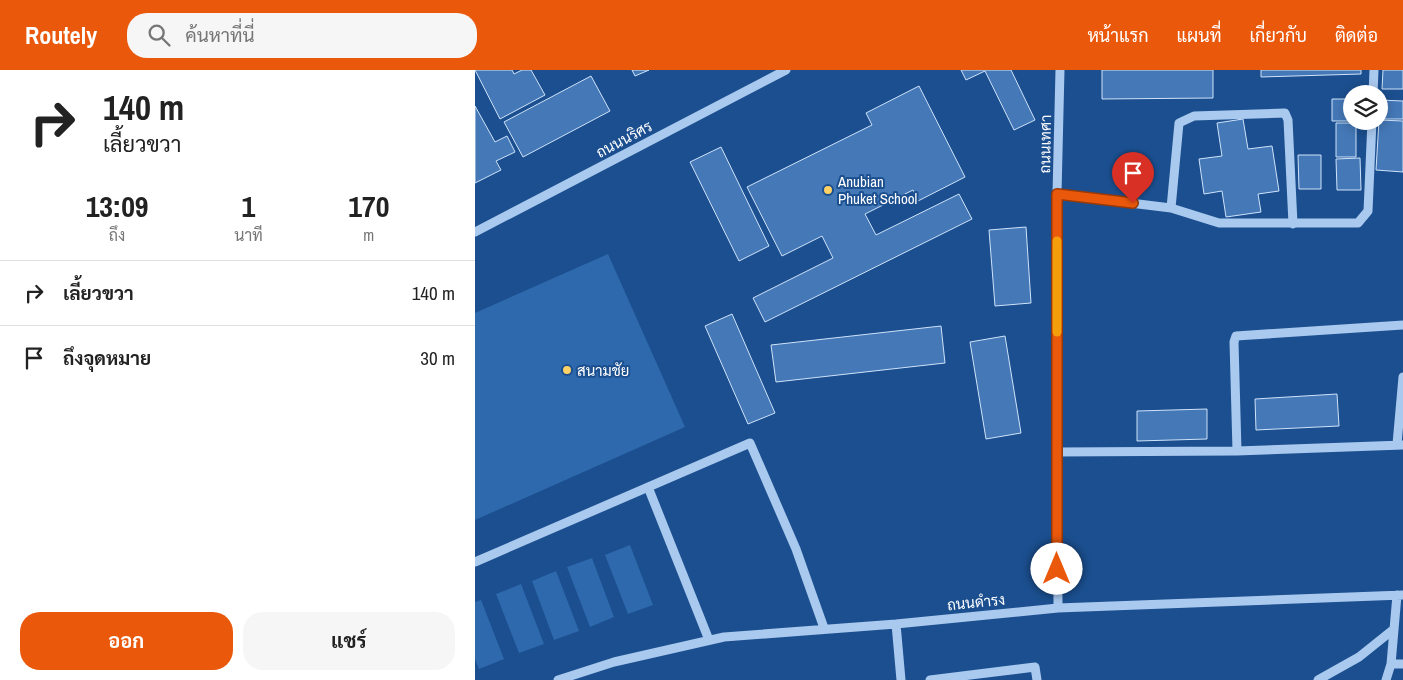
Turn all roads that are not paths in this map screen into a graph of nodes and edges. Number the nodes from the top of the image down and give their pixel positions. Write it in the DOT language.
graph roads {
  1 [pos="786,70"];
  2 [pos="1060,70"];
  3 [pos="1374,70"];
  4 [pos="1373,85"];
  5 [pos="1372,130"];
  6 [pos="1057,194"];
  7 [pos="1171,208"];
  8 [pos="1293,224"];
  9 [pos="476,229"];
  10 [pos="1403,324"];
  11 [pos="1403,376"];
  12 [pos="1400,445"];
  13 [pos="1237,451"];
  14 [pos="1057,452"];
  15 [pos="648,487"];
  16 [pos="475,562"];
  17 [pos="1400,595"];
  18 [pos="1058,608"];
  19 [pos="896,624"];
  20 [pos="824,628"];
  21 [pos="1394,629"];
  22 [pos="709,640"];
  23 [pos="1391,664"];
  24 [pos="1403,664"];
  25 [pos="558,680"];
  26 [pos="901,680"];
  27 [pos="930,680"];
  28 [pos="1037,680"];
  29 [pos="1318,680"];
  30 [pos="1386,680"];
  1 -- 9 [label="street, ถนนนริศร"];
  2 -- 6 [label="street, ถนนเทศา"];
  3 -- 4 [label="street"];
  5 -- 8 [label="street"];
  6 -- 7 [label="street"];
  6 -- 14 [label="street, ถนนเทศา"];
  7 -- 8 [label="street"];
  7 -- 8 [label="street"];
  10 -- 13 [label="street"];
  11 -- 12 [label="street"];
  12 -- 13 [label="street"];
  13 -- 14 [label="street"];
  14 -- 18 [label="street, ถนนเทศา"];
  15 -- 16 [label="street"];
  15 -- 20 [label="street"];
  15 -- 22 [label="street"];
  17 -- 18 [label="street, ถนนดำรง"];
  17 -- 21 [label="street"];
  18 -- 19 [label="street, ถนนดำรง"];
  19 -- 20 [label="street, ถนนดำรง"];
  19 -- 26 [label="street"];
  20 -- 22 [label="street, ถนนดำรง"];
  21 -- 23 [label="street"];
  21 -- 29 [label="street"];
  22 -- 25 [label="street, ถนนดำรง"];
  23 -- 24 [label="street"];
  23 -- 30 [label="street"];
  27 -- 28 [label="street"];
}
